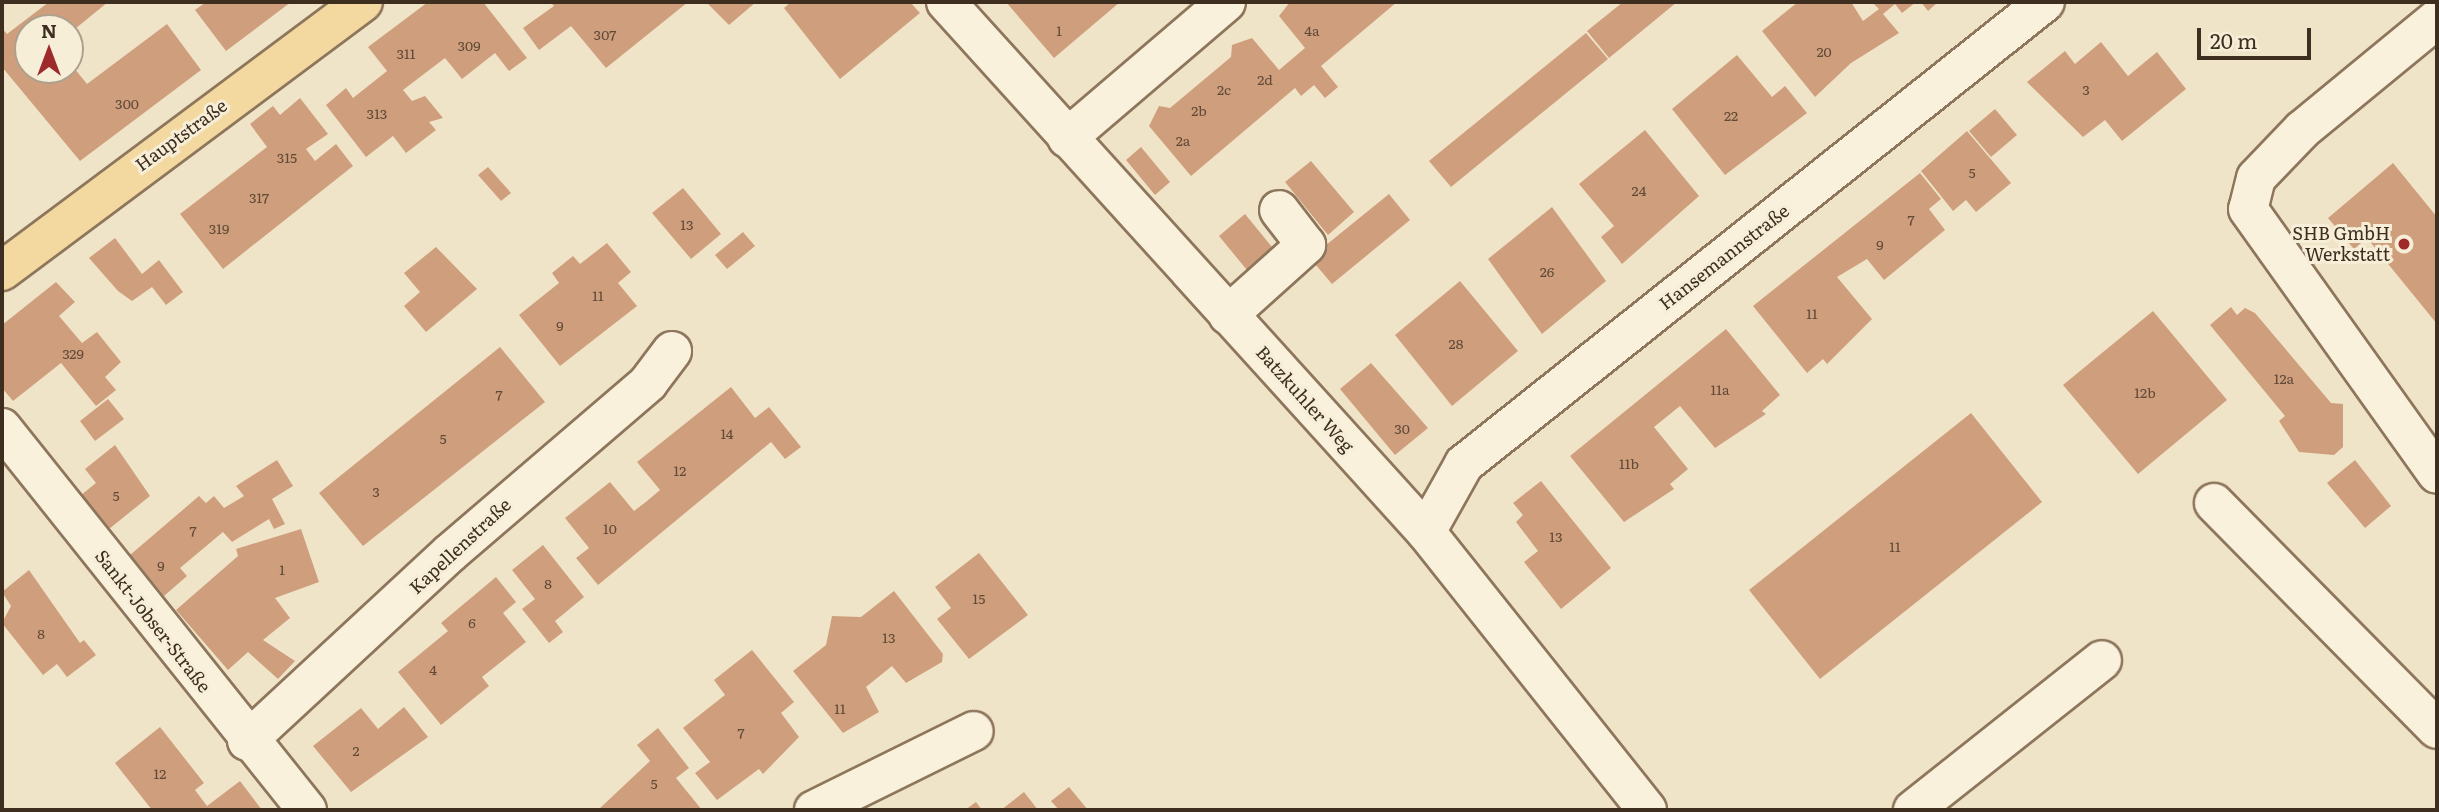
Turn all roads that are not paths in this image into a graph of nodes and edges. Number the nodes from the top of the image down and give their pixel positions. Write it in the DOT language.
graph roads {
  1 [pos="363,2"];
  2 [pos="946,2"];
  3 [pos="1226,2"];
  4 [pos="2045,2"];
  5 [pos="2437,19"];
  6 [pos="1067,138"];
  7 [pos="1279,210"];
  8 [pos="2,271"];
  9 [pos="1228,315"];
  10 [pos="672,351"];
  11 [pos="2,428"];
  12 [pos="2437,474"];
  13 [pos="2214,503"];
  14 [pos="1426,532"];
  15 [pos="2102,660"];
  16 [pos="2437,729"];
  17 [pos="974,731"];
  18 [pos="247,741"];
  19 [pos="307,810"];
  20 [pos="814,810"];
  21 [pos="1647,810"];
  22 [pos="1913,810"];
  1 -- 8 [label="main road, Hauptstraße"];
  2 -- 6 [label="street, Batzkuhler Weg"];
  3 -- 6 [label="street"];
  4 -- 14 [label="street, Hansemannstraße"];
  5 -- 12 [label="street"];
  6 -- 9 [label="street, Batzkuhler Weg"];
  7 -- 9 [label="street"];
  9 -- 14 [label="street, Batzkuhler Weg"];
  10 -- 18 [label="street, Kapellenstraße"];
  11 -- 18 [label="street, Sankt-Jobser-Straße"];
  13 -- 16 [label="street"];
  14 -- 21 [label="street, Batzkuhler Weg"];
  15 -- 22 [label="street"];
  17 -- 20 [label="street"];
  18 -- 19 [label="street, Sankt-Jobser-Straße"];
}
